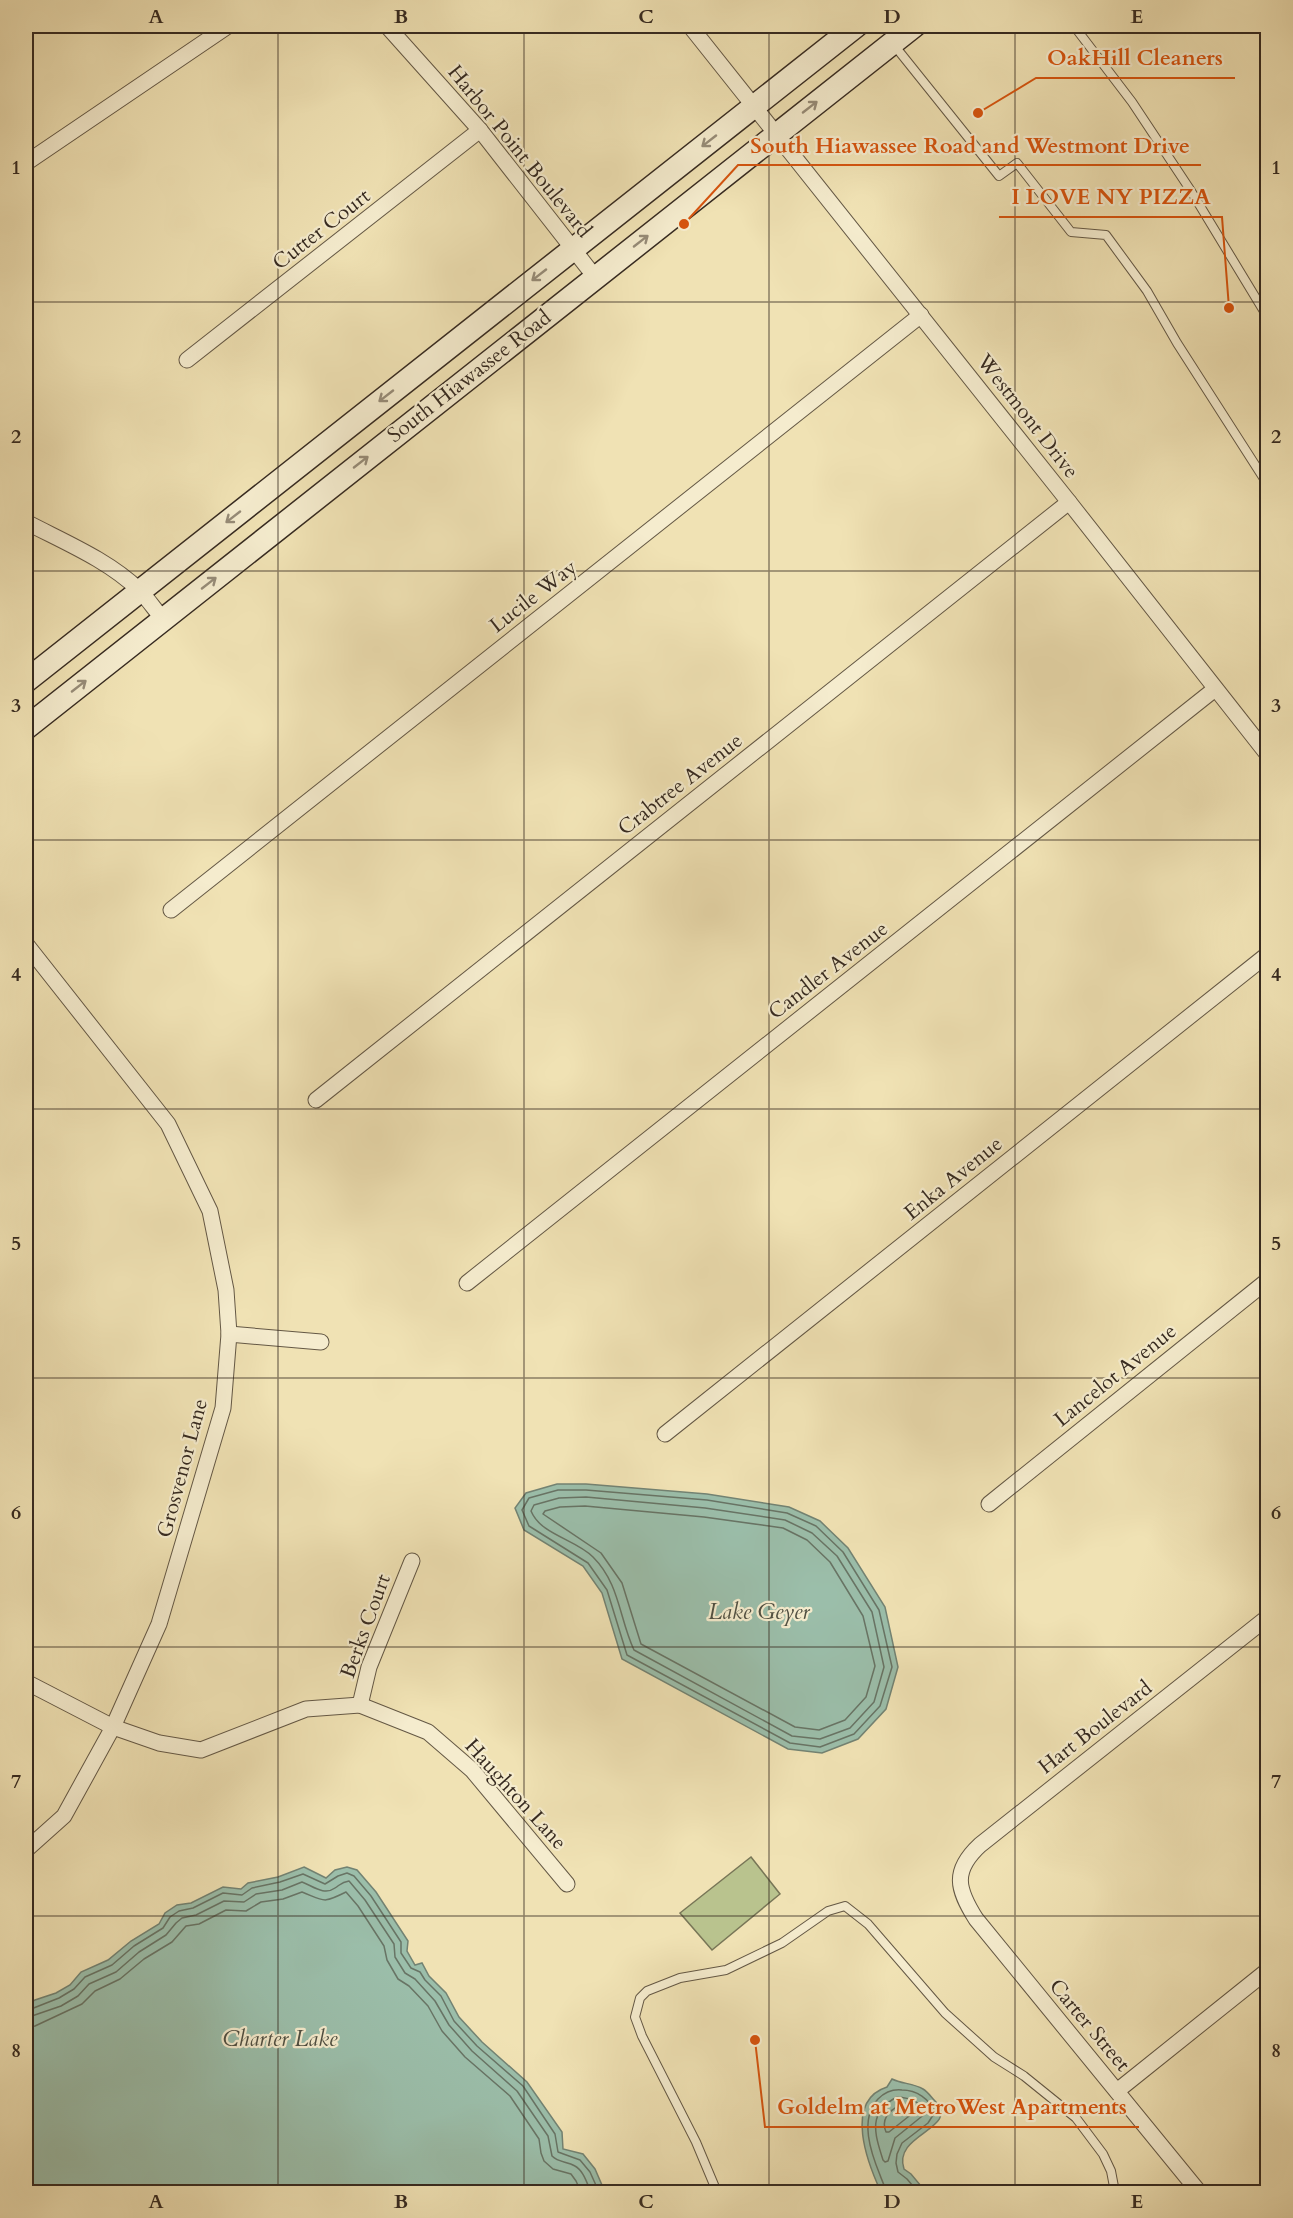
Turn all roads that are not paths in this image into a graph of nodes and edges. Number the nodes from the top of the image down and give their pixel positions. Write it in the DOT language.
graph roads {
  1 [pos="228,26"];
  2 [pos="387,26"];
  3 [pos="690,26"];
  4 [pos="856,26"];
  5 [pos="914,26"];
  6 [pos="1074,26"];
  7 [pos="892,42"];
  8 [pos="755,105"];
  9 [pos="480,130"];
  10 [pos="776,133"];
  11 [pos="26,163"];
  12 [pos="573,249"];
  13 [pos="595,277"];
  14 [pos="921,315"];
  15 [pos="1268,318"];
  16 [pos="186,360"];
  17 [pos="1268,485"];
  18 [pos="1069,502"];
  19 [pos="26,522"];
  20 [pos="140,591"];
  21 [pos="163,619"];
  22 [pos="26,681"];
  23 [pos="1215,689"];
  24 [pos="26,728"];
  25 [pos="1268,755"];
  26 [pos="171,910"];
  27 [pos="26,944"];
  28 [pos="1268,954"];
  29 [pos="316,1100"];
  30 [pos="1268,1280"];
  31 [pos="467,1283"];
  32 [pos="229,1334"];
  33 [pos="321,1342"];
  34 [pos="665,1434"];
  35 [pos="989,1504"];
  36 [pos="412,1561"];
  37 [pos="1268,1617"];
  38 [pos="26,1682"];
  39 [pos="360,1706"];
  40 [pos="113,1727"];
  41 [pos="26,1850"];
  42 [pos="959,1879"];
  43 [pos="567,1884"];
  44 [pos="1268,1970"];
  45 [pos="1117,2091"];
  46 [pos="717,2193"];
  47 [pos="1115,2193"];
  48 [pos="1199,2193"];
  1 -- 11 [label="street"];
  2 -- 9 [label="street, Harbor Point Boulevard"];
  3 -- 8 [label="street, Westmont Drive"];
  4 -- 8 [label="street, South Hiawassee Road"];
  5 -- 7 [label="street, South Hiawassee Road"];
  6 -- 15 [label="lane"];
  10 -- 7 [label="street, South Hiawassee Road, one-way"];
  7 -- 17 [label="lane"];
  8 -- 10 [label="street, Westmont Drive"];
  8 -- 12 [label="street, South Hiawassee Road, one-way"];
  9 -- 12 [label="street, Harbor Point Boulevard"];
  9 -- 16 [label="street, Cutter Court"];
  13 -- 10 [label="street, South Hiawassee Road, one-way"];
  10 -- 14 [label="street, Westmont Drive"];
  12 -- 13 [label="street, Harbor Point Boulevard"];
  12 -- 20 [label="street, South Hiawassee Road, one-way"];
  21 -- 13 [label="street, South Hiawassee Road, one-way"];
  14 -- 18 [label="street, Westmont Drive"];
  14 -- 26 [label="street, Lucile Way"];
  18 -- 23 [label="street, Westmont Drive"];
  18 -- 29 [label="street, Crabtree Avenue"];
  19 -- 20 [label="street"];
  20 -- 21 [label="street"];
  20 -- 22 [label="street, South Hiawassee Road"];
  24 -- 21 [label="street, South Hiawassee Road, one-way"];
  23 -- 25 [label="street, Westmont Drive"];
  23 -- 31 [label="street, Candler Avenue"];
  27 -- 32 [label="street, Grosvenor Lane"];
  28 -- 34 [label="street, Enka Avenue"];
  30 -- 35 [label="street, Lancelot Avenue"];
  32 -- 33 [label="street"];
  32 -- 40 [label="street, Grosvenor Lane"];
  36 -- 39 [label="street, Berks Court"];
  37 -- 42 [label="street, Hart Boulevard"];
  38 -- 40 [label="street, Haughton Lane"];
  39 -- 40 [label="street, Haughton Lane"];
  39 -- 43 [label="street, Haughton Lane"];
  40 -- 41 [label="street, Grosvenor Lane"];
  42 -- 45 [label="street, Carter Street"];
  44 -- 45 [label="street"];
  45 -- 48 [label="street, Carter Street"];
  46 -- 47 [label="lane"];
}
